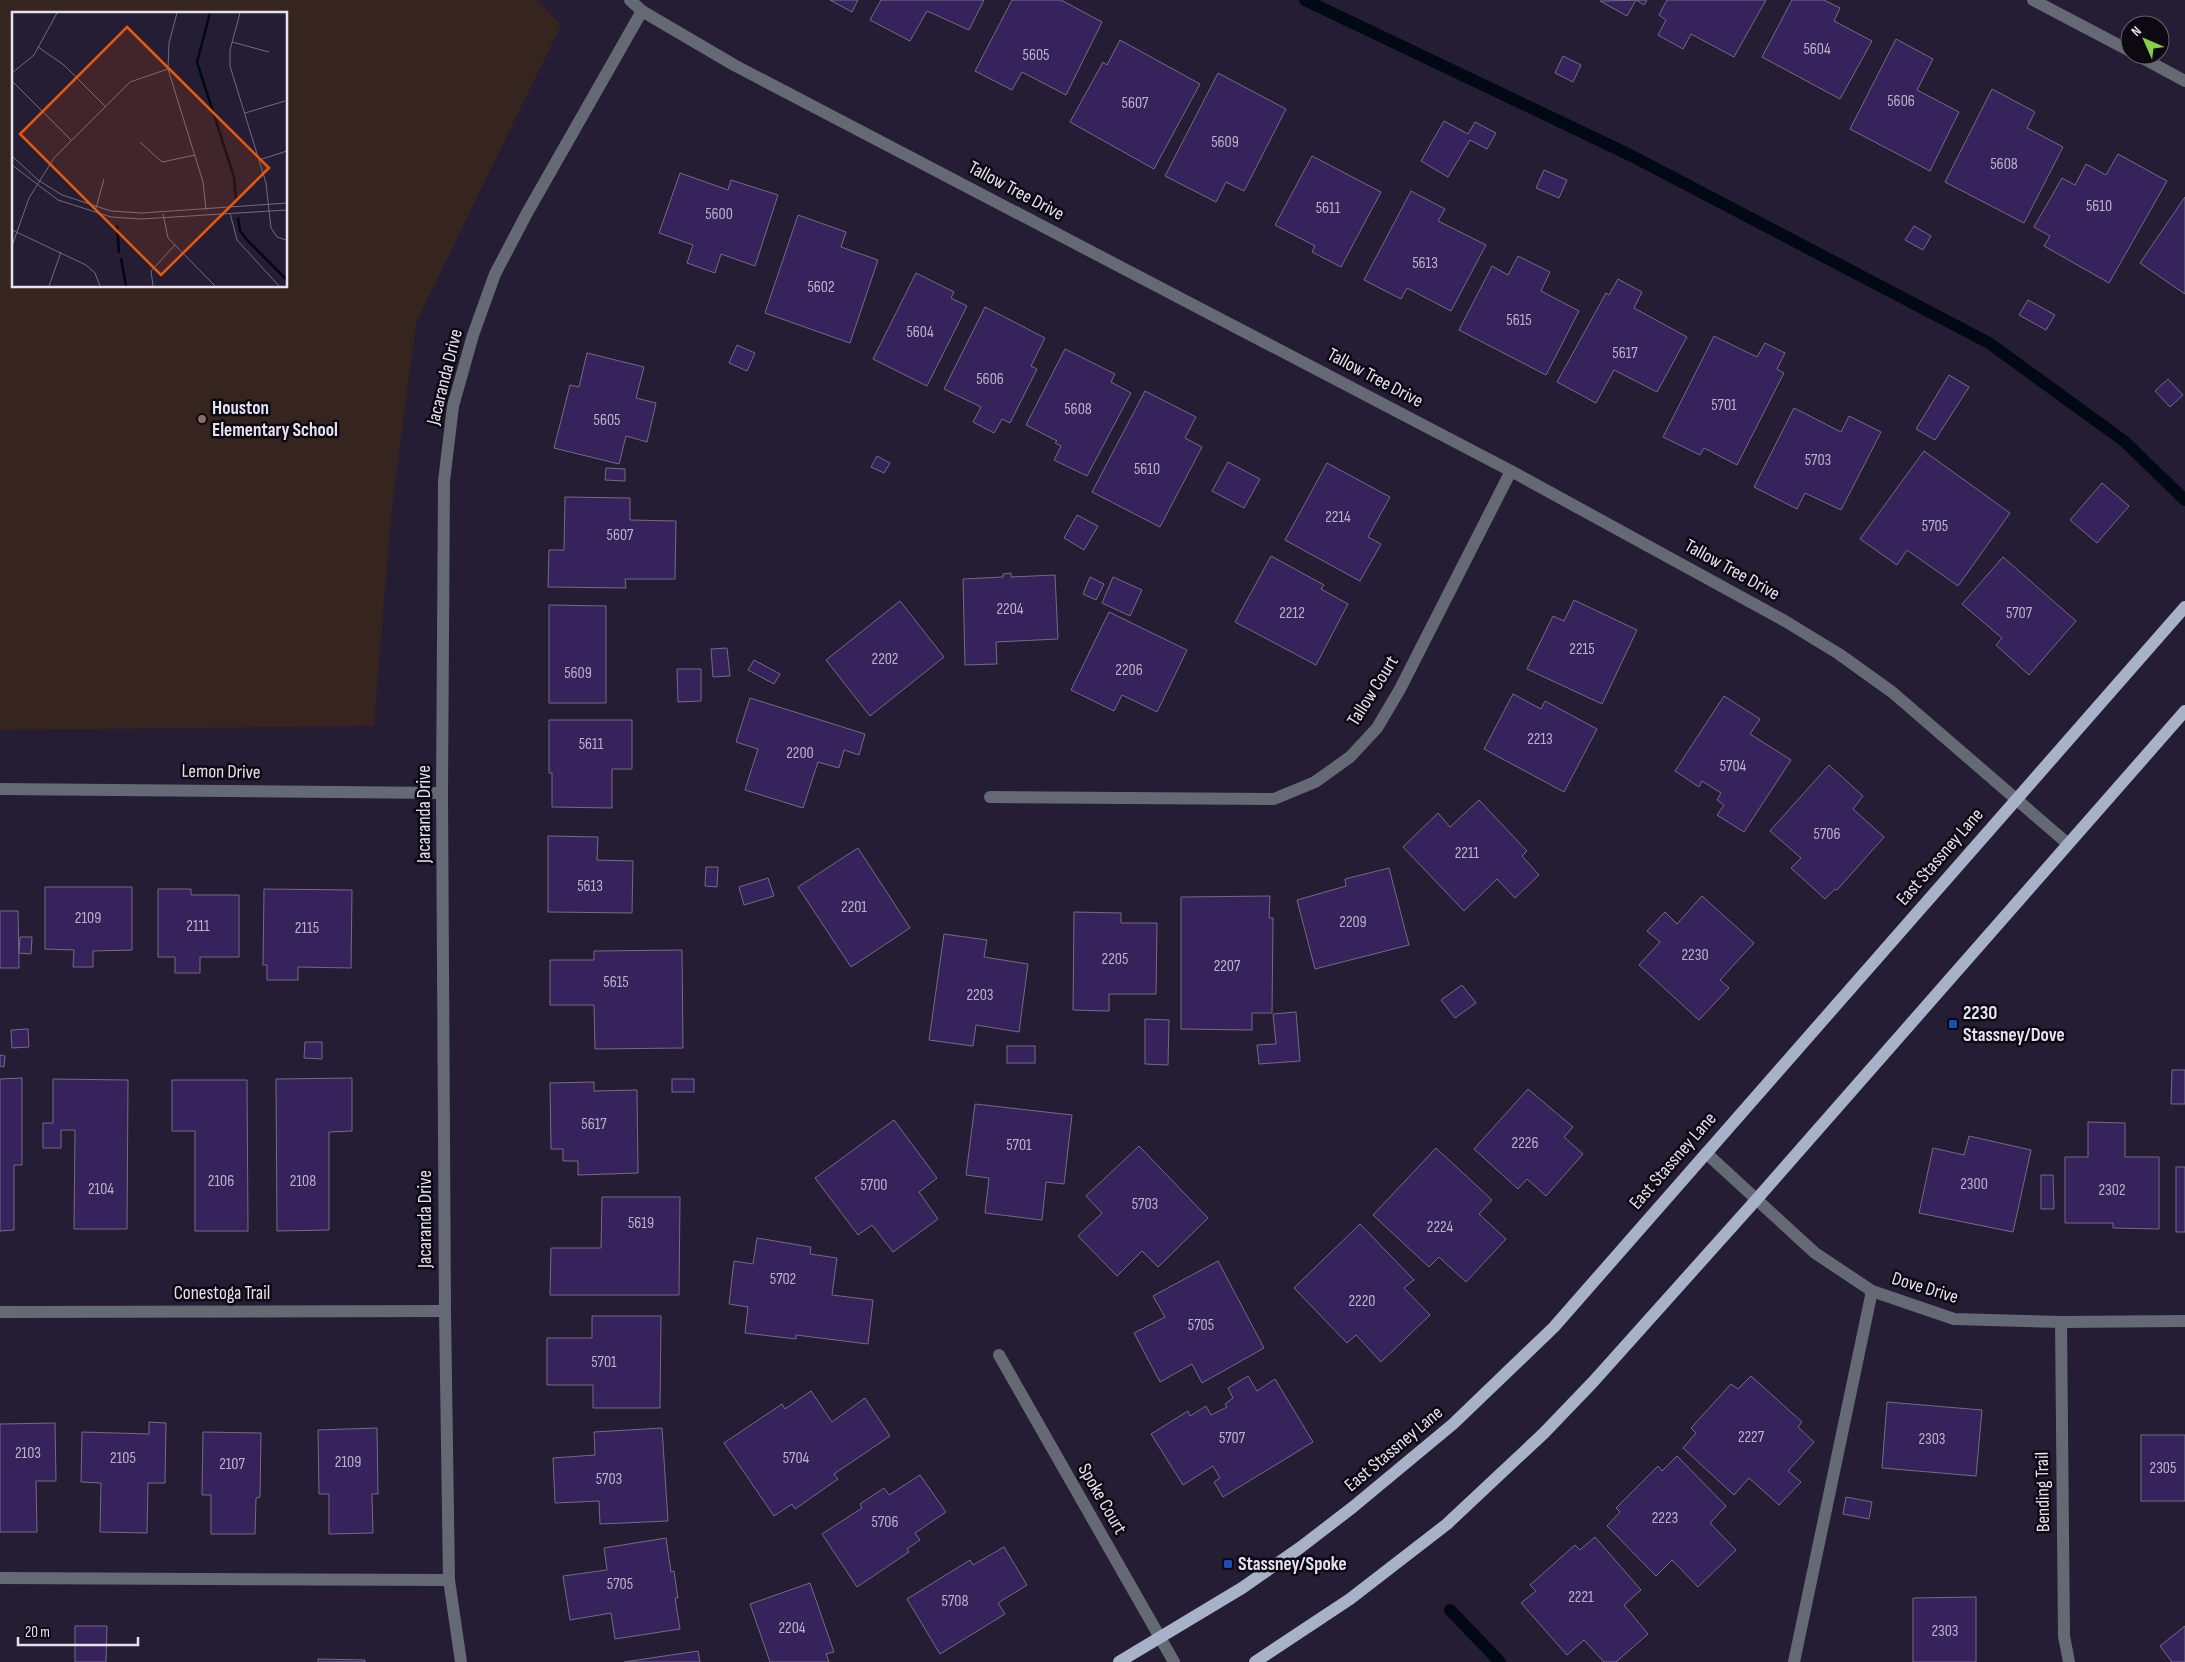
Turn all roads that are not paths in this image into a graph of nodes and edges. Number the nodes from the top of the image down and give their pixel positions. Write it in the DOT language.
graph roads {
  1 [pos="630,0"];
  2 [pos="2033,0"];
  3 [pos="2050,4"];
  4 [pos="642,11"];
  5 [pos="2120,45"];
  6 [pos="2155,65"];
  7 [pos="2185,81"];
  8 [pos="1511,471"];
  9 [pos="2185,607"];
  10 [pos="2185,711"];
  11 [pos="0,789"];
  12 [pos="442,793"];
  13 [pos="990,797"];
  14 [pos="2016,798"];
  15 [pos="2067,843"];
  16 [pos="1706,1153"];
  17 [pos="1756,1200"];
  18 [pos="1872,1291"];
  19 [pos="445,1311"];
  20 [pos="0,1312"];
  21 [pos="2185,1321"];
  22 [pos="2061,1322"];
  23 [pos="998,1355"];
  24 [pos="0,1578"];
  25 [pos="449,1580"];
  26 [pos="1159,1637"];
  27 [pos="461,1662"];
  28 [pos="1120,1662"];
  29 [pos="1174,1662"];
  30 [pos="1255,1662"];
  31 [pos="1794,1662"];
  32 [pos="2069,1662"];
  1 -- 4 [label="street, Tallow Tree Drive"];
  2 -- 3 [label="street"];
  3 -- 5 [label="street"];
  4 -- 8 [label="street, Tallow Tree Drive"];
  4 -- 12 [label="street, Jacaranda Drive"];
  6 -- 7 [label="street"];
  8 -- 13 [label="street, Tallow Court"];
  8 -- 14 [label="street, Tallow Tree Drive"];
  9 -- 14 [label="main road, East Stassney Lane"];
  10 -- 15 [label="main road"];
  11 -- 12 [label="street, Lemon Drive"];
  12 -- 19 [label="street, Jacaranda Drive"];
  14 -- 15 [label="street, Tallow Tree Drive"];
  14 -- 16 [label="main road, East Stassney Lane"];
  15 -- 17 [label="main road"];
  16 -- 17 [label="street, Dove Drive"];
  16 -- 26 [label="main road, East Stassney Lane"];
  17 -- 18 [label="street, Dove Drive"];
  17 -- 30 [label="main road"];
  18 -- 22 [label="street, Dove Drive"];
  18 -- 31 [label="street"];
  19 -- 20 [label="street, Conestoga Trail"];
  19 -- 25 [label="street, Jacaranda Drive"];
  21 -- 22 [label="street, Dove Drive"];
  22 -- 32 [label="street, Bending Trail"];
  23 -- 26 [label="street, Spoke Court"];
  24 -- 25 [label="street"];
  25 -- 27 [label="street, Jacaranda Drive"];
  26 -- 28 [label="main road, East Stassney Lane"];
  26 -- 29 [label="street, Spoke Court"];
}
